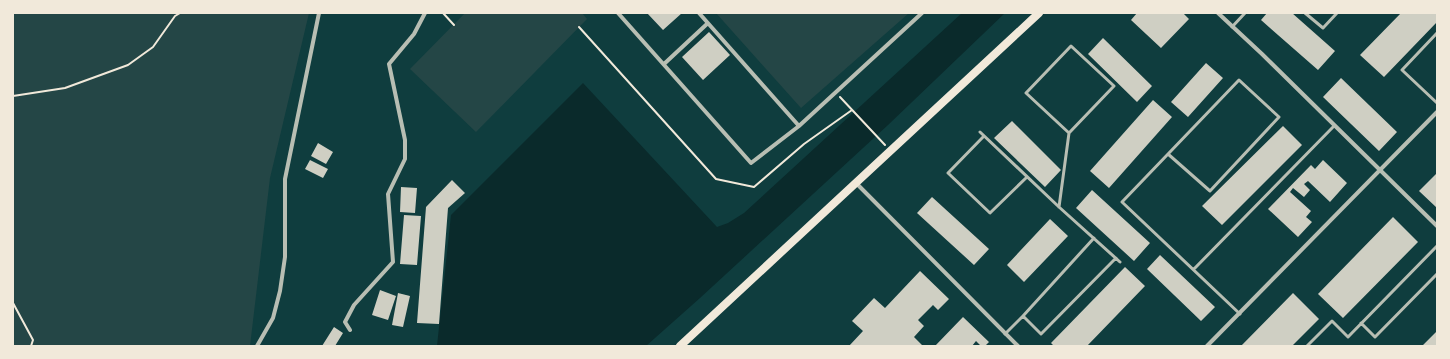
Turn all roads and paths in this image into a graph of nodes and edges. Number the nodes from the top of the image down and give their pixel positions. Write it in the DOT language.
graph roads {
  1 [pos="180,13"];
  2 [pos="319,13"];
  3 [pos="424,13"];
  4 [pos="443,13"];
  5 [pos="618,13"];
  6 [pos="699,13"];
  7 [pos="922,13"];
  8 [pos="1039,13"];
  9 [pos="1218,13"];
  10 [pos="1245,13"];
  11 [pos="1305,13"];
  12 [pos="1337,13"];
  13 [pos="708,23"];
  14 [pos="454,25"];
  15 [pos="1232,27"];
  16 [pos="1437,33"];
  17 [pos="664,64"];
  18 [pos="837,95"];
  19 [pos="13,96"];
  20 [pos="1437,103"];
  21 [pos="1437,112"];
  22 [pos="799,126"];
  23 [pos="1334,126"];
  24 [pos="980,132"];
  25 [pos="1068,133"];
  26 [pos="984,136"];
  27 [pos="890,150"];
  28 [pos="1168,154"];
  29 [pos="1380,171"];
  30 [pos="1027,177"];
  31 [pos="856,184"];
  32 [pos="1059,207"];
  33 [pos="1437,226"];
  34 [pos="1094,238"];
  35 [pos="1437,246"];
  36 [pos="1116,258"];
  37 [pos="1120,262"];
  38 [pos="1194,269"];
  39 [pos="1437,274"];
  40 [pos="13,303"];
  41 [pos="1240,314"];
  42 [pos="1023,316"];
  43 [pos="1361,323"];
  44 [pos="350,330"];
  45 [pos="1005,334"];
  46 [pos="31,346"];
  47 [pos="257,346"];
  48 [pos="680,346"];
  49 [pos="1018,346"];
  50 [pos="1207,346"];
  51 [pos="1307,346"];
  1 -- 19 [label="path"];
  2 -- 47 [label="street"];
  3 -- 44 [label="street"];
  4 -- 14 [label="path"];
  5 -- 17 [label="street"];
  6 -- 13 [label="street"];
  7 -- 22 [label="street"];
  8 -- 27 [label="main road"];
  9 -- 15 [label="street"];
  10 -- 15 [label="lane"];
  11 -- 12 [label="lane"];
  13 -- 17 [label="street"];
  13 -- 22 [label="street"];
  15 -- 23 [label="street"];
  16 -- 20 [label="lane"];
  17 -- 22 [label="street"];
  18 -- 27 [label="path"];
  21 -- 29 [label="street"];
  23 -- 29 [label="street"];
  23 -- 38 [label="lane"];
  24 -- 26 [label="lane"];
  25 -- 25 [label="lane"];
  25 -- 32 [label="lane"];
  26 -- 30 [label="lane"];
  26 -- 30 [label="lane"];
  27 -- 31 [label="main road"];
  28 -- 28 [label="lane"];
  28 -- 38 [label="lane"];
  29 -- 33 [label="street"];
  29 -- 41 [label="street"];
  30 -- 32 [label="lane"];
  31 -- 45 [label="street"];
  31 -- 48 [label="main road"];
  32 -- 34 [label="lane"];
  34 -- 36 [label="lane"];
  34 -- 42 [label="lane"];
  35 -- 43 [label="lane"];
  36 -- 37 [label="lane"];
  36 -- 42 [label="lane"];
  38 -- 41 [label="lane"];
  39 -- 43 [label="lane"];
  40 -- 46 [label="path"];
  41 -- 50 [label="street"];
  42 -- 45 [label="lane"];
  43 -- 51 [label="lane"];
  45 -- 49 [label="street"];
}
